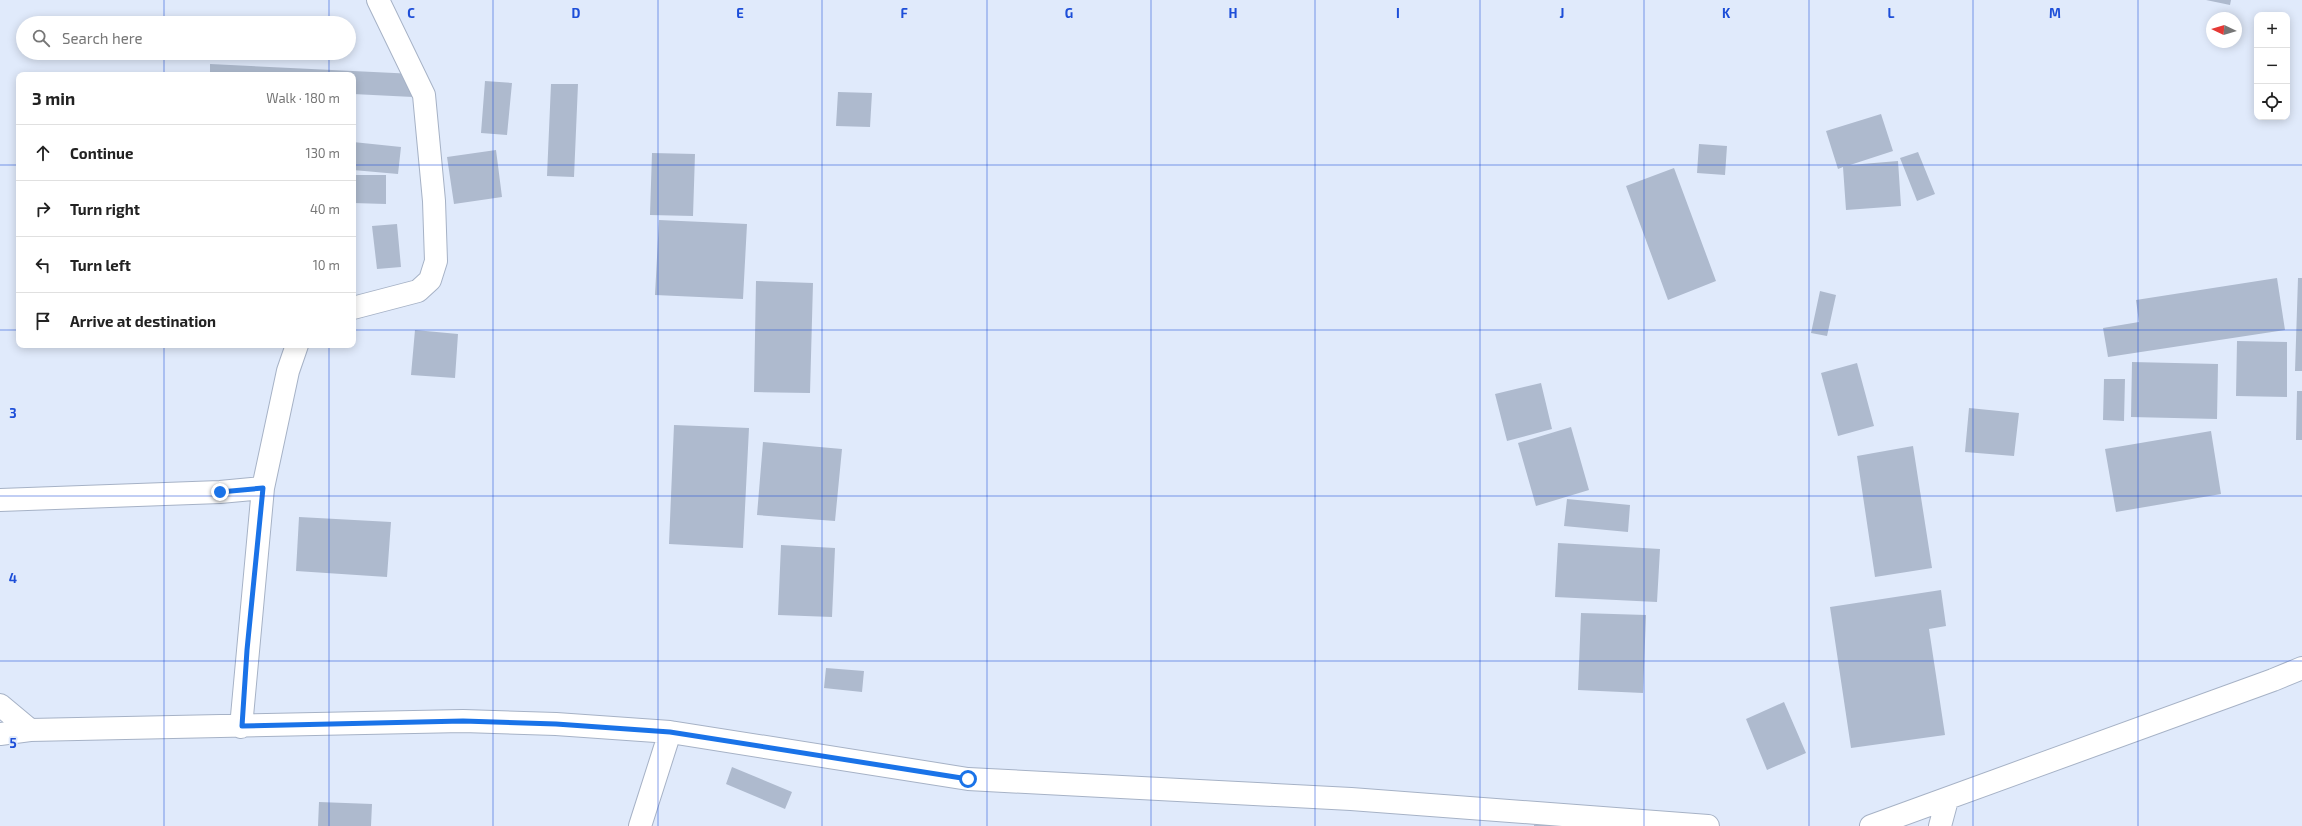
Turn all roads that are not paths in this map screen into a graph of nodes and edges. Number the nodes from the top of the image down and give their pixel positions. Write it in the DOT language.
graph roads {
  1 [pos="378,0"];
  2 [pos="356,307"];
  3 [pos="296,348"];
  4 [pos="263,488"];
  5 [pos="0,500"];
  6 [pos="2302,668"];
  7 [pos="0,705"];
  8 [pos="242,726"];
  9 [pos="30,730"];
  10 [pos="670,732"];
  11 [pos="0,734"];
  12 [pos="1947,800"];
  13 [pos="640,826"];
  14 [pos="1708,826"];
  15 [pos="1871,826"];
  16 [pos="1940,826"];
  1 -- 2 [label="street"];
  3 -- 4 [label="street"];
  4 -- 5 [label="street"];
  4 -- 8 [label="street"];
  6 -- 12 [label="street"];
  7 -- 9 [label="street"];
  8 -- 9 [label="street"];
  8 -- 10 [label="street"];
  9 -- 11 [label="street"];
  10 -- 13 [label="street"];
  10 -- 14 [label="street"];
  12 -- 15 [label="street"];
  12 -- 16 [label="street"];
}
